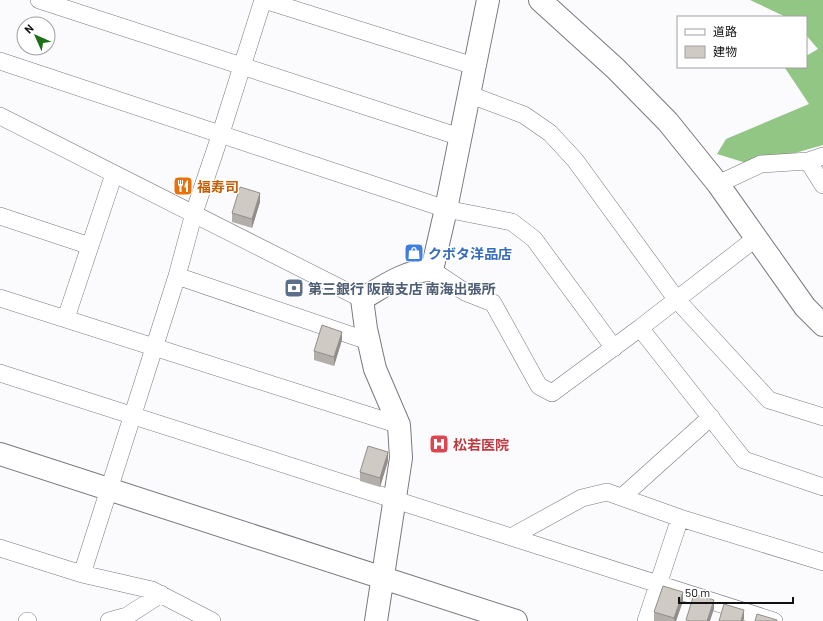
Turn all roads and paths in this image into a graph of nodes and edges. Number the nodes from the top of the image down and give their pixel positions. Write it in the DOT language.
graph roads {
  1 [pos="39,0"];
  2 [pos="264,0"];
  3 [pos="488,0"];
  4 [pos="540,0"];
  5 [pos="0,61"];
  6 [pos="474,66"];
  7 [pos="242,67"];
  8 [pos="468,94"];
  9 [pos="0,116"];
  10 [pos="221,134"];
  11 [pos="460,137"];
  12 [pos="815,158"];
  13 [pos="114,174"];
  14 [pos="718,184"];
  15 [pos="823,184"];
  16 [pos="446,209"];
  17 [pos="194,213"];
  18 [pos="0,216"];
  19 [pos="756,238"];
  20 [pos="90,246"];
  21 [pos="432,270"];
  22 [pos="177,276"];
  23 [pos="0,298"];
  24 [pos="362,299"];
  25 [pos="677,300"];
  26 [pos="66,318"];
  27 [pos="823,325"];
  28 [pos="640,328"];
  29 [pos="368,341"];
  30 [pos="153,346"];
  31 [pos="614,348"];
  32 [pos="0,373"];
  33 [pos="132,416"];
  34 [pos="823,416"];
  35 [pos="711,418"];
  36 [pos="399,425"];
  37 [pos="0,454"];
  38 [pos="823,487"];
  39 [pos="109,489"];
  40 [pos="622,497"];
  41 [pos="395,499"];
  42 [pos="680,518"];
  43 [pos="512,537"];
  44 [pos="0,548"];
  45 [pos="823,562"];
  46 [pos="82,574"];
  47 [pos="381,576"];
  48 [pos="658,584"];
  49 [pos="161,594"];
  50 [pos="208,620"];
  51 [pos="109,621"];
  52 [pos="376,621"];
  53 [pos="516,621"];
  54 [pos="646,621"];
  55 [pos="774,621"];
  1 -- 7 [label="street"];
  2 -- 6 [label="street"];
  2 -- 7 [label="street"];
  3 -- 6 [label="street"];
  4 -- 14 [label="street"];
  5 -- 10 [label="street"];
  6 -- 8 [label="street"];
  7 -- 10 [label="street"];
  7 -- 11 [label="street"];
  8 -- 11 [label="street"];
  8 -- 25 [label="street"];
  9 -- 13 [label="street"];
  10 -- 16 [label="street"];
  10 -- 17 [label="street"];
  11 -- 16 [label="street"];
  12 -- 14 [label="street"];
  12 -- 15 [label="street"];
  13 -- 17 [label="street"];
  13 -- 20 [label="street"];
  14 -- 19 [label="street"];
  16 -- 21 [label="street"];
  16 -- 31 [label="street"];
  17 -- 22 [label="street"];
  17 -- 24 [label="street"];
  18 -- 20 [label="street"];
  19 -- 25 [label="street"];
  19 -- 27 [label="street"];
  20 -- 26 [label="street"];
  21 -- 24 [label="street"];
  21 -- 31 [label="street"];
  22 -- 29 [label="street"];
  22 -- 30 [label="street"];
  23 -- 26 [label="street"];
  24 -- 29 [label="street"];
  25 -- 28 [label="street"];
  25 -- 34 [label="street"];
  26 -- 30 [label="street"];
  28 -- 31 [label="street"];
  28 -- 35 [label="street"];
  29 -- 36 [label="street"];
  30 -- 33 [label="street"];
  30 -- 36 [label="street"];
  32 -- 33 [label="street"];
  33 -- 39 [label="street"];
  33 -- 41 [label="street"];
  35 -- 38 [label="street"];
  35 -- 40 [label="street"];
  36 -- 41 [label="street"];
  37 -- 39 [label="street"];
  39 -- 46 [label="street"];
  39 -- 47 [label="street"];
  40 -- 42 [label="street"];
  40 -- 43 [label="street"];
  41 -- 43 [label="street"];
  41 -- 47 [label="street"];
  42 -- 45 [label="street"];
  42 -- 48 [label="street"];
  43 -- 48 [label="street"];
  44 -- 46 [label="street"];
  46 -- 49 [label="street"];
  47 -- 52 [label="street"];
  47 -- 53 [label="street"];
  48 -- 54 [label="street"];
  48 -- 55 [label="street"];
  49 -- 50 [label="street"];
  49 -- 51 [label="street"];
}
